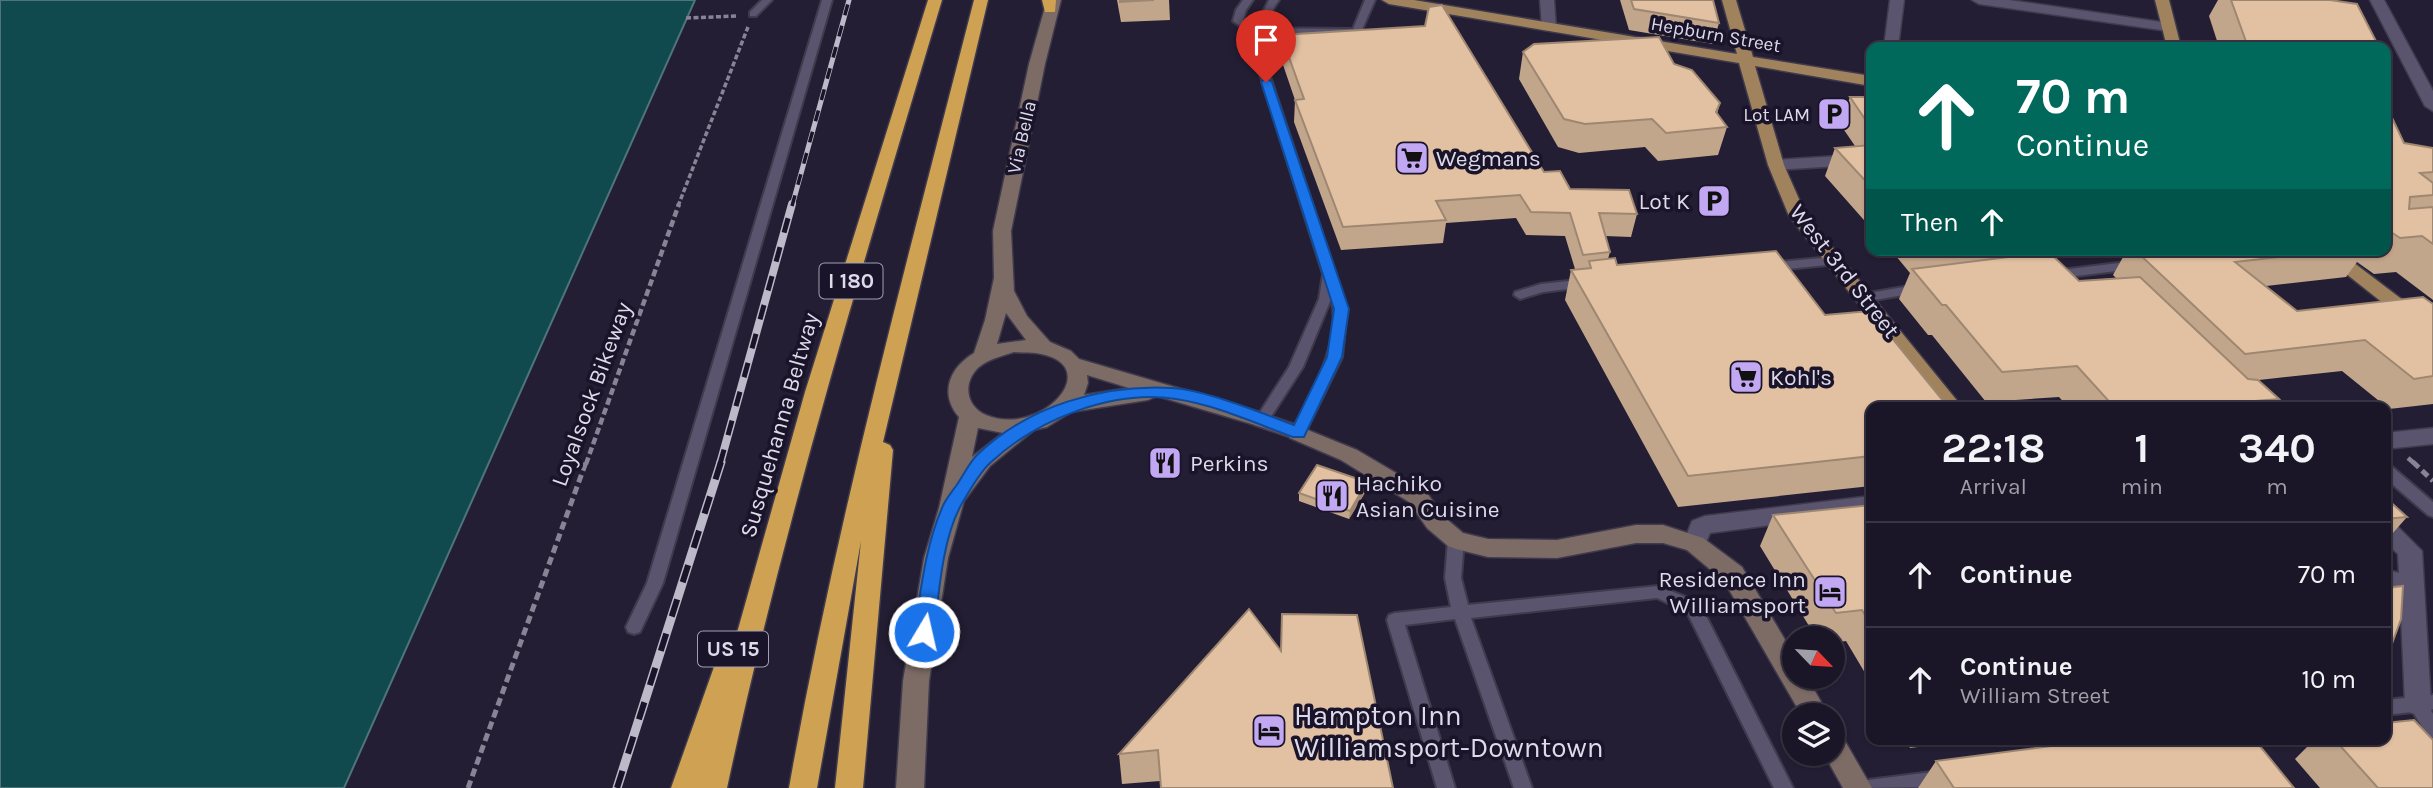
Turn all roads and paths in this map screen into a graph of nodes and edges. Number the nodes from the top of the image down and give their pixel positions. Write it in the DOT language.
graph roads {
  1 [pos="767,0"];
  2 [pos="827,0"];
  3 [pos="935,0"];
  4 [pos="981,0"];
  5 [pos="1248,0"];
  6 [pos="1274,0"];
  7 [pos="1370,0"];
  8 [pos="1389,0"];
  9 [pos="1547,0"];
  10 [pos="1729,0"];
  11 [pos="1897,0"];
  12 [pos="1979,0"];
  13 [pos="2162,0"];
  14 [pos="2377,0"];
  15 [pos="1053,2"];
  16 [pos="753,14"];
  17 [pos="686,18"];
  18 [pos="1549,27"];
  19 [pos="2168,27"];
  20 [pos="1250,30"];
  21 [pos="1892,42"];
  22 [pos="2172,42"];
  23 [pos="1745,61"];
  24 [pos="1866,80"];
  25 [pos="2433,106"];
  26 [pos="1866,159"];
  27 [pos="1776,165"];
  28 [pos="2333,256"];
  29 [pos="1832,261"];
  30 [pos="2155,262"];
  31 [pos="1748,268"];
  32 [pos="1329,270"];
  33 [pos="1002,276"];
  34 [pos="2034,277"];
  35 [pos="1596,283"];
  36 [pos="1935,287"];
  37 [pos="1520,295"];
  38 [pos="1863,298"];
  39 [pos="2433,333"];
  40 [pos="1042,346"];
  41 [pos="983,355"];
  42 [pos="1076,365"];
  43 [pos="891,368"];
  44 [pos="1175,393"];
  45 [pos="1948,402"];
  46 [pos="1067,406"];
  47 [pos="970,415"];
  48 [pos="1262,420"];
  49 [pos="1027,425"];
  50 [pos="1298,433"];
  51 [pos="2433,436"];
  52 [pos="2391,440"];
  53 [pos="2391,474"];
  54 [pos="1866,505"];
  55 [pos="951,508"];
  56 [pos="782,509"];
  57 [pos="2433,511"];
  58 [pos="2391,534"];
  59 [pos="1456,540"];
  60 [pos="1695,544"];
  61 [pos="2391,580"];
  62 [pos="2411,586"];
  63 [pos="1461,612"];
  64 [pos="634,627"];
  65 [pos="1808,703"];
  66 [pos="2426,703"];
  67 [pos="2391,707"];
  68 [pos="2433,730"];
  69 [pos="1845,766"];
  70 [pos="1957,777"];
  71 [pos="468,788"];
  72 [pos="685,788"];
  73 [pos="713,788"];
  74 [pos="803,788"];
  75 [pos="849,788"];
  76 [pos="910,788"];
  77 [pos="1446,788"];
  78 [pos="1523,788"];
  79 [pos="1784,788"];
  80 [pos="1858,788"];
  81 [pos="1868,788"];
  1 -- 16 [label="lane"];
  2 -- 64 [label="lane"];
  3 -- 56 [label="highway, Susquehanna Beltway / I 180"];
  4 -- 43 [label="highway, I 180"];
  5 -- 20 [label="lane"];
  6 -- 20 [label="lane"];
  7 -- 20 [label="lane"];
  8 -- 18 [label="main road, Hepburn Street"];
  9 -- 18 [label="street"];
  10 -- 23 [label="main road, West 3rd Street"];
  11 -- 21 [label="street"];
  12 -- 19 [label="street"];
  13 -- 19 [label="main road"];
  14 -- 25 [label="street"];
  15 -- 33 [label="main road, Via Bella"];
  16 -- 17 [label="path"];
  16 -- 71 [label="path, Loyalsock Bikeway"];
  18 -- 23 [label="main road, Hepburn Street"];
  19 -- 22 [label="main road"];
  20 -- 32 [label="lane"];
  23 -- 24 [label="main road, Hepburn Street"];
  23 -- 27 [label="main road, West 3rd Street"];
  26 -- 27 [label="street"];
  27 -- 29 [label="main road, West 3rd Street"];
  28 -- 39 [label="main road"];
  29 -- 31 [label="lane"];
  29 -- 38 [label="main road, West 3rd Street"];
  30 -- 34 [label="lane"];
  32 -- 48 [label="lane"];
  32 -- 50 [label="lane"];
  33 -- 40 [label="main road, Via Bella"];
  33 -- 41 [label="main road, Via Bella"];
  35 -- 37 [label="lane"];
  36 -- 38 [label="lane"];
  38 -- 45 [label="main road, West 3rd Street"];
  40 -- 41 [label="main road"];
  40 -- 42 [label="main road"];
  41 -- 47 [label="main road"];
  42 -- 44 [label="main road"];
  42 -- 46 [label="main road"];
  43 -- 74 [label="highway, I 180"];
  43 -- 75 [label="highway"];
  44 -- 46 [label="main road"];
  44 -- 48 [label="main road"];
  46 -- 49 [label="main road"];
  47 -- 49 [label="main road"];
  47 -- 55 [label="main road"];
  48 -- 50 [label="street"];
  49 -- 55 [label="main road"];
  50 -- 59 [label="main road"];
  51 -- 52 [label="street"];
  53 -- 57 [label="lane"];
  54 -- 60 [label="street"];
  55 -- 76 [label="main road"];
  56 -- 72 [label="highway, US 15"];
  56 -- 73 [label="highway, Susquehanna Beltway / I 180"];
  58 -- 62 [label="street"];
  59 -- 60 [label="main road"];
  59 -- 63 [label="lane"];
  60 -- 65 [label="main road"];
  61 -- 62 [label="street"];
  62 -- 66 [label="street"];
  63 -- 77 [label="lane"];
  63 -- 78 [label="lane"];
  63 -- 79 [label="lane"];
  66 -- 67 [label="lane"];
  66 -- 68 [label="lane"];
  69 -- 80 [label="main road"];
  70 -- 81 [label="lane"];
}
